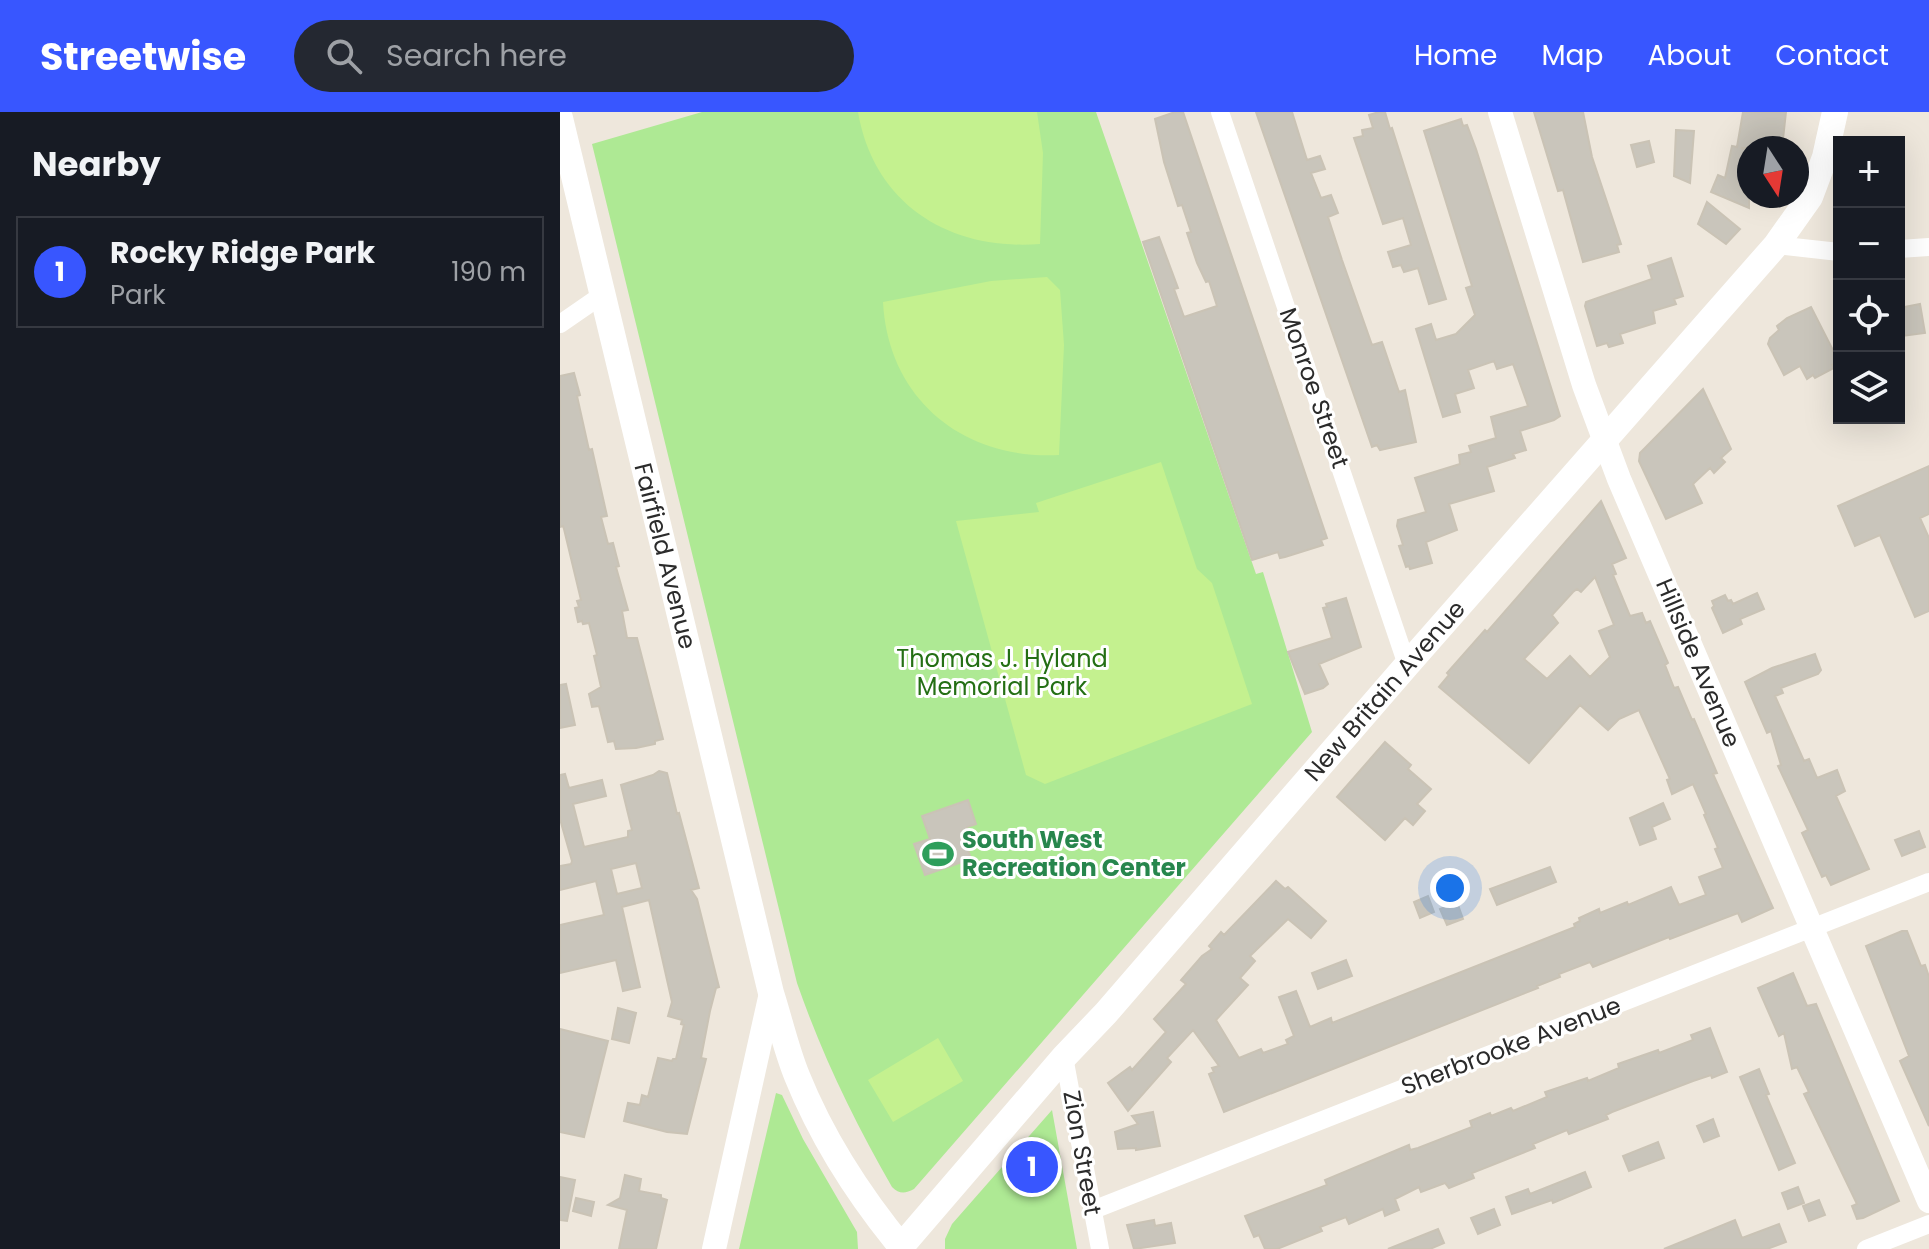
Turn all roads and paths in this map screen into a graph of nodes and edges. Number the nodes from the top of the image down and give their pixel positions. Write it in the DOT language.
graph roads {
  1 [pos="1220,112"];
  2 [pos="1500,112"];
  3 [pos="1835,112"];
  4 [pos="560,118"];
  5 [pos="1776,245"];
  6 [pos="1929,247"];
  7 [pos="1905,249"];
  8 [pos="1833,251"];
  9 [pos="602,295"];
  10 [pos="560,324"];
  11 [pos="1605,442"];
  12 [pos="1407,665"];
  13 [pos="1929,882"];
  14 [pos="1811,928"];
  15 [pos="771,993"];
  16 [pos="1064,1057"];
  17 [pos="1929,1201"];
  18 [pos="1093,1210"];
  19 [pos="1929,1224"];
  20 [pos="901,1248"];
  21 [pos="714,1249"];
  22 [pos="1100,1249"];
  23 [pos="1866,1249"];
  1 -- 12 [label="street, Monroe Street"];
  2 -- 11 [label="street, Hillside Avenue"];
  3 -- 5 [label="main road, New Britain Avenue"];
  4 -- 9 [label="main road, Fairfield Avenue"];
  5 -- 8 [label="street"];
  5 -- 11 [label="main road, New Britain Avenue"];
  6 -- 7 [label="street"];
  9 -- 10 [label="street"];
  9 -- 15 [label="main road, Fairfield Avenue"];
  11 -- 12 [label="main road, New Britain Avenue"];
  11 -- 14 [label="street, Hillside Avenue"];
  12 -- 16 [label="main road, New Britain Avenue"];
  13 -- 14 [label="street, Sherbrooke Avenue"];
  14 -- 17 [label="street, Hillside Avenue"];
  14 -- 18 [label="street, Sherbrooke Avenue"];
  15 -- 20 [label="main road, Fairfield Avenue"];
  15 -- 21 [label="street, Fairfield Avenue"];
  16 -- 18 [label="street, Zion Street"];
  16 -- 20 [label="main road, New Britain Avenue"];
  18 -- 22 [label="street, Zion Street"];
  19 -- 23 [label="street"];
}
